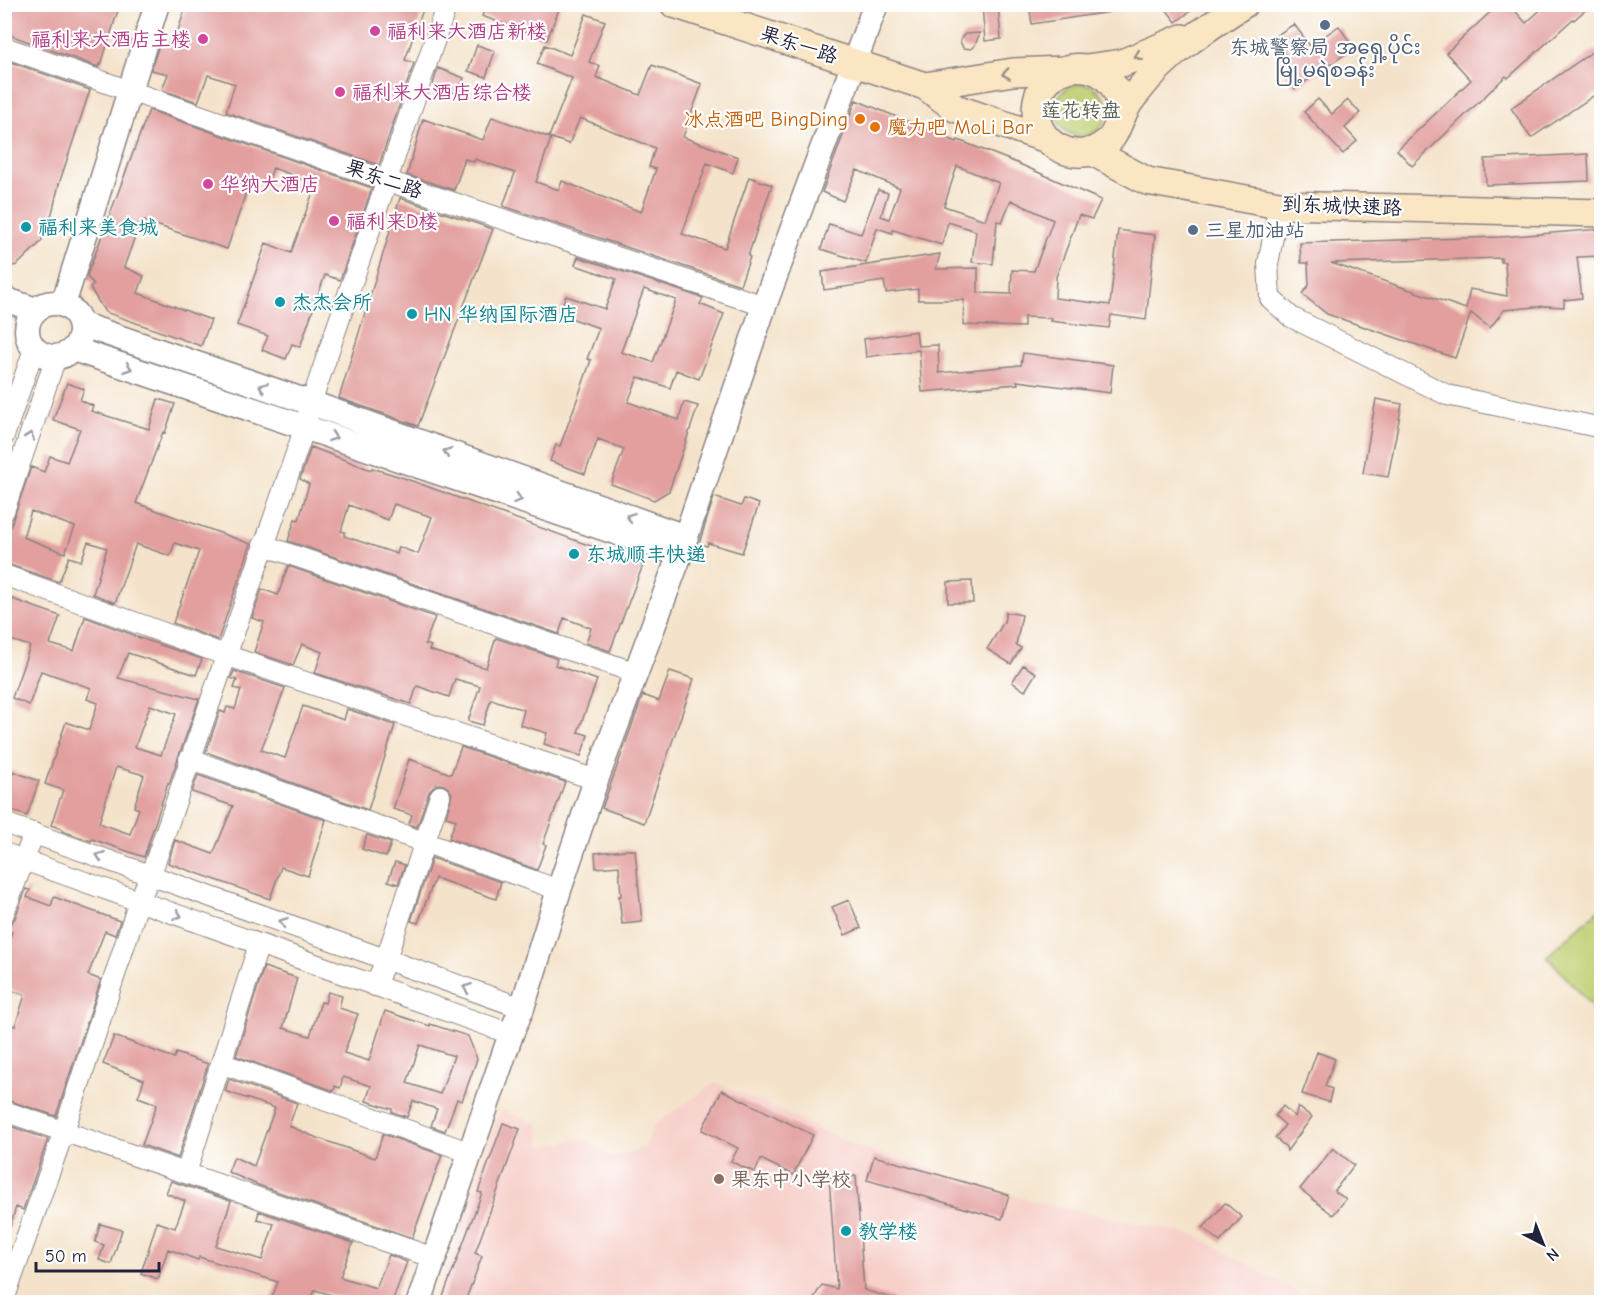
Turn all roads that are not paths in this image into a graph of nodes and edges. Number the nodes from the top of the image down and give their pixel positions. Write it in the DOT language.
graph roads {
  1 [pos="157,4"];
  2 [pos="447,4"];
  3 [pos="674,4"];
  4 [pos="876,4"];
  5 [pos="1244,4"];
  6 [pos="1211,25"];
  7 [pos="4,47"];
  8 [pos="854,63"];
  9 [pos="1076,69"];
  10 [pos="925,86"];
  11 [pos="130,90"];
  12 [pos="1122,115"];
  13 [pos="1047,139"];
  14 [pos="1091,151"];
  15 [pos="388,181"];
  16 [pos="1279,205"];
  17 [pos="1602,213"];
  18 [pos="4,299"];
  19 [pos="63,305"];
  20 [pos="764,306"];
  21 [pos="36,310"];
  22 [pos="80,324"];
  23 [pos="4,328"];
  24 [pos="48,348"];
  25 [pos="311,403"];
  26 [pos="305,427"];
  27 [pos="1602,428"];
  28 [pos="4,436"];
  29 [pos="9,486"];
  30 [pos="4,511"];
  31 [pos="263,545"];
  32 [pos="682,546"];
  33 [pos="4,575"];
  34 [pos="225,655"];
  35 [pos="636,674"];
  36 [pos="189,759"];
  37 [pos="596,780"];
  38 [pos="440,796"];
  39 [pos="4,823"];
  40 [pos="34,833"];
  41 [pos="425,843"];
  42 [pos="4,853"];
  43 [pos="24,860"];
  44 [pos="151,874"];
  45 [pos="559,890"];
  46 [pos="139,902"];
  47 [pos="251,910"];
  48 [pos="4,913"];
  49 [pos="239,937"];
  50 [pos="259,944"];
  51 [pos="386,959"];
  52 [pos="375,986"];
  53 [pos="522,1008"];
  54 [pos="511,1034"];
  55 [pos="221,1063"];
  56 [pos="4,1111"];
  57 [pos="64,1131"];
  58 [pos="471,1153"];
  59 [pos="186,1173"];
  60 [pos="434,1258"];
  61 [pos="4,1300"];
  62 [pos="419,1302"];
  1 -- 11 [label="street"];
  2 -- 15 [label="street"];
  3 -- 8 [label="main road, 果东一路"];
  4 -- 8 [label="street"];
  5 -- 6 [label="main road"];
  6 -- 9 [label="main road, one-way"];
  6 -- 12 [label="main road"];
  7 -- 11 [label="street, 果东二路"];
  8 -- 10 [label="main road, 果东一路"];
  8 -- 20 [label="street"];
  9 -- 10 [label="main road, one-way"];
  9 -- 12 [label="main road"];
  9 -- 13 [label="main road"];
  10 -- 13 [label="main road"];
  11 -- 15 [label="street, 果东二路"];
  11 -- 19 [label="street"];
  12 -- 14 [label="main road"];
  13 -- 14 [label="main road"];
  14 -- 16 [label="main road, 到东城快速路"];
  15 -- 20 [label="street, 果东二路"];
  15 -- 25 [label="street"];
  16 -- 17 [label="main road, 到东城快速路"];
  16 -- 27 [label="street"];
  18 -- 21 [label="street"];
  19 -- 21 [label="street"];
  19 -- 22 [label="street"];
  20 -- 32 [label="street"];
  21 -- 24 [label="street"];
  22 -- 24 [label="street"];
  25 -- 22 [label="street, one-way"];
  23 -- 24 [label="street"];
  24 -- 26 [label="street, one-way"];
  24 -- 28 [label="street"];
  29 -- 24 [label="street, one-way"];
  25 -- 26 [label="street"];
  32 -- 25 [label="street, one-way"];
  26 -- 31 [label="street"];
  26 -- 32 [label="street, one-way"];
  29 -- 30 [label="street"];
  31 -- 34 [label="street"];
  31 -- 35 [label="street"];
  32 -- 35 [label="street"];
  33 -- 34 [label="street"];
  34 -- 36 [label="street"];
  34 -- 37 [label="street"];
  35 -- 37 [label="street"];
  36 -- 41 [label="street"];
  36 -- 44 [label="street"];
  37 -- 45 [label="street"];
  38 -- 41 [label="street"];
  39 -- 40 [label="street"];
  40 -- 43 [label="street"];
  44 -- 40 [label="street, one-way"];
  41 -- 45 [label="street"];
  41 -- 51 [label="street"];
  42 -- 43 [label="street"];
  43 -- 46 [label="street"];
  43 -- 48 [label="street"];
  44 -- 46 [label="street"];
  44 -- 47 [label="street"];
  45 -- 53 [label="street"];
  46 -- 49 [label="street, one-way"];
  46 -- 57 [label="street"];
  47 -- 49 [label="street"];
  51 -- 47 [label="street, one-way"];
  49 -- 50 [label="street"];
  50 -- 52 [label="street"];
  50 -- 55 [label="street"];
  51 -- 52 [label="street"];
  53 -- 51 [label="street, one-way"];
  52 -- 54 [label="street"];
  53 -- 54 [label="street"];
  54 -- 58 [label="street"];
  55 -- 58 [label="street"];
  55 -- 59 [label="street"];
  56 -- 57 [label="street"];
  57 -- 59 [label="street"];
  57 -- 61 [label="street"];
  58 -- 60 [label="street"];
  59 -- 60 [label="street"];
  60 -- 62 [label="street"];
}
